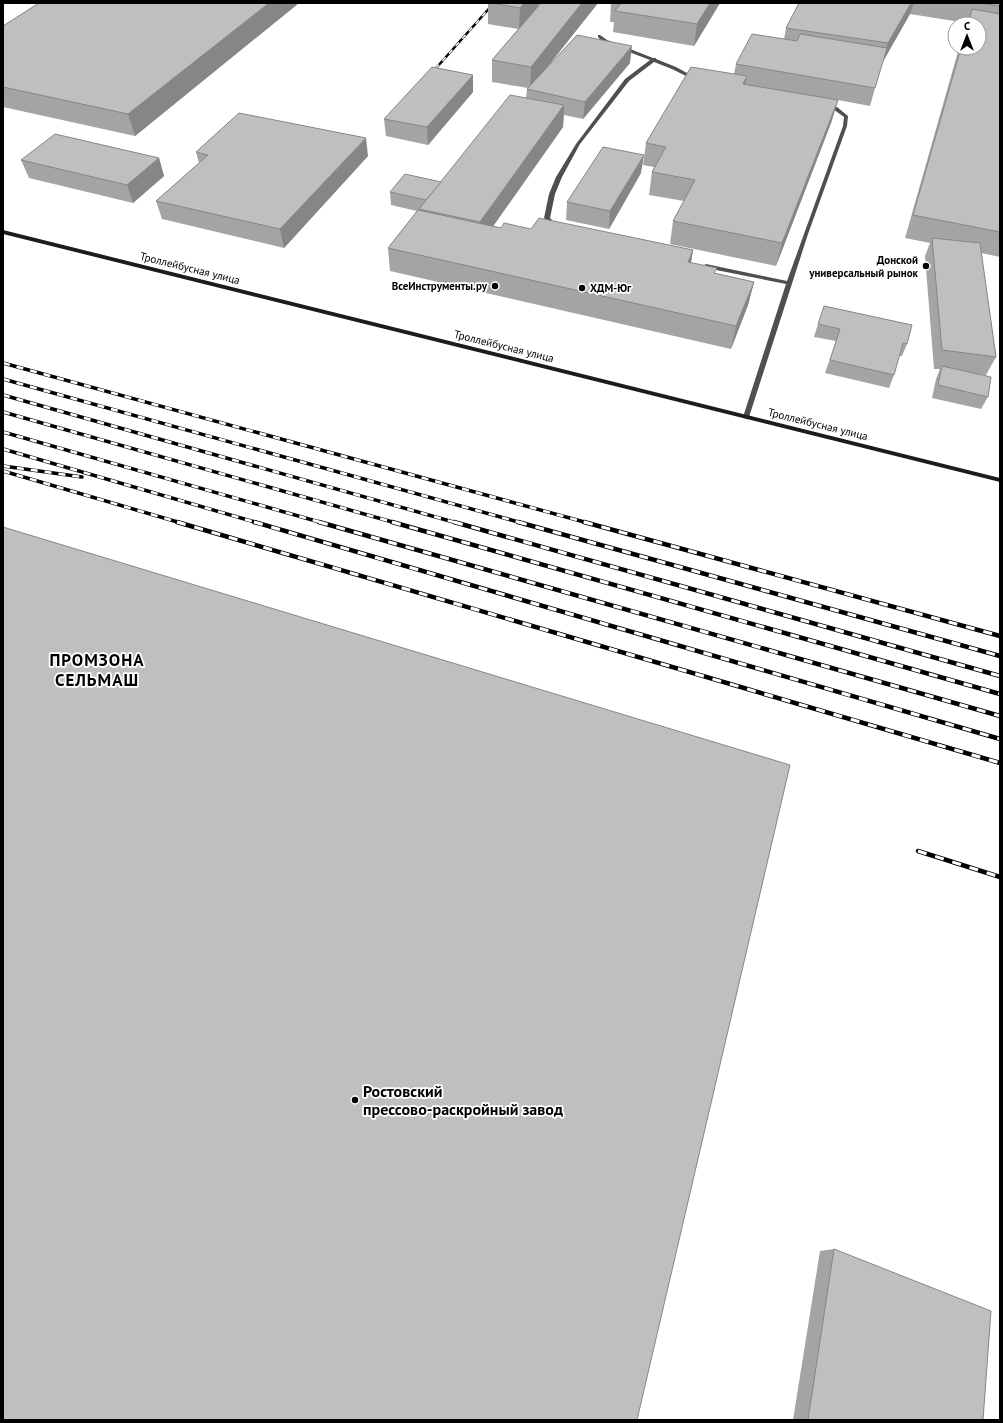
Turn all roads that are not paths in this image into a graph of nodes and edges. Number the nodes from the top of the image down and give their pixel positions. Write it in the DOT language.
graph roads {
  1 [pos="599,36"];
  2 [pos="654,59"];
  3 [pos="702,82"];
  4 [pos="819,106"];
  5 [pos="560,230"];
  6 [pos="3,232"];
  7 [pos="697,264"];
  8 [pos="790,283"];
  9 [pos="746,417"];
  10 [pos="1000,480"];
  1 -- 2 [label="lane"];
  2 -- 3 [label="lane"];
  2 -- 5 [label="lane"];
  4 -- 8 [label="lane"];
  6 -- 9 [label="main road, Троллейбусная улица"];
  7 -- 8 [label="lane"];
  8 -- 9 [label="lane"];
  9 -- 10 [label="main road, Троллейбусная улица"];
}
